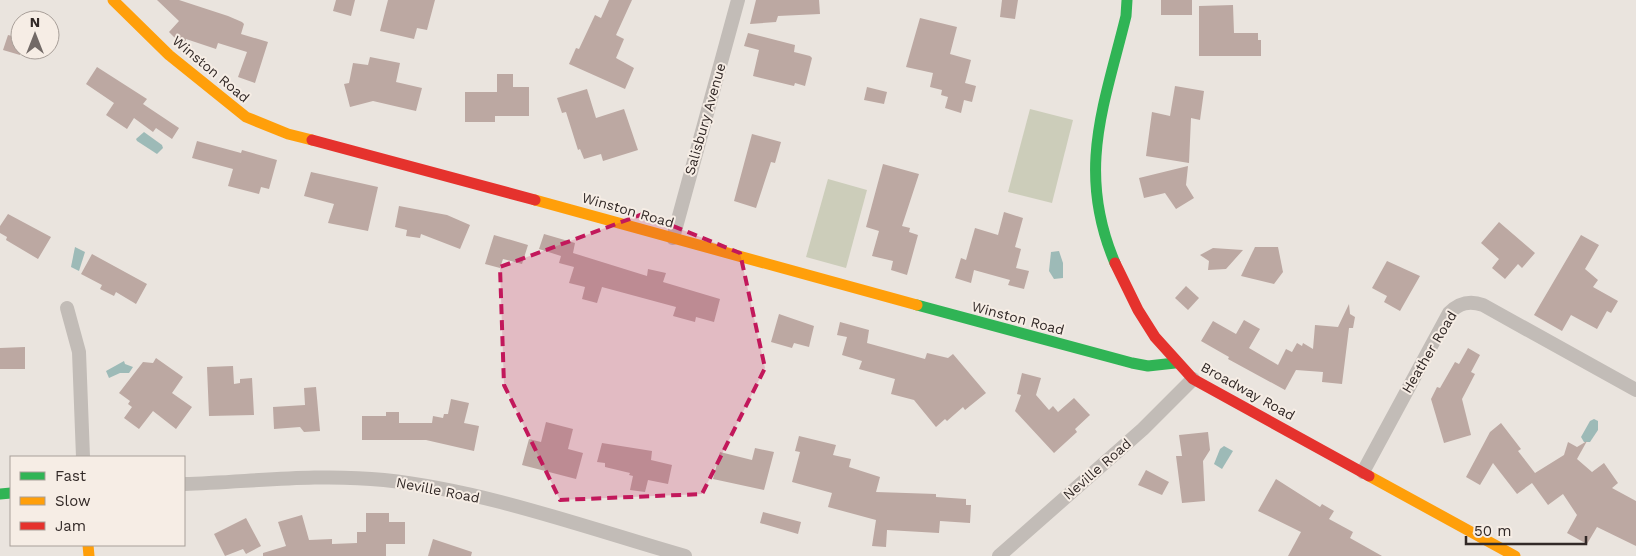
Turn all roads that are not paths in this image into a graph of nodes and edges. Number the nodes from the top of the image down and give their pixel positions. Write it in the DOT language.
graph roads {
  1 [pos="113,0"];
  2 [pos="738,0"];
  3 [pos="1127,0"];
  4 [pos="673,238"];
  5 [pos="67,308"];
  6 [pos="1175,363"];
  7 [pos="1193,379"];
  8 [pos="1636,390"];
  9 [pos="83,456"];
  10 [pos="1363,472"];
  11 [pos="185,484"];
  12 [pos="685,556"];
  13 [pos="999,556"];
  14 [pos="1515,556"];
  1 -- 4 [label="street, Winston Road"];
  2 -- 4 [label="street, Salisbury Avenue"];
  3 -- 6 [label="street, Broadway Road"];
  4 -- 6 [label="street, Winston Road"];
  5 -- 9 [label="street"];
  6 -- 7 [label="street, Broadway Road"];
  7 -- 10 [label="street, Broadway Road"];
  7 -- 13 [label="street, Neville Road"];
  8 -- 10 [label="street, Heather Road"];
  10 -- 14 [label="street, Broadway Road"];
  11 -- 12 [label="street, Neville Road"];
}
